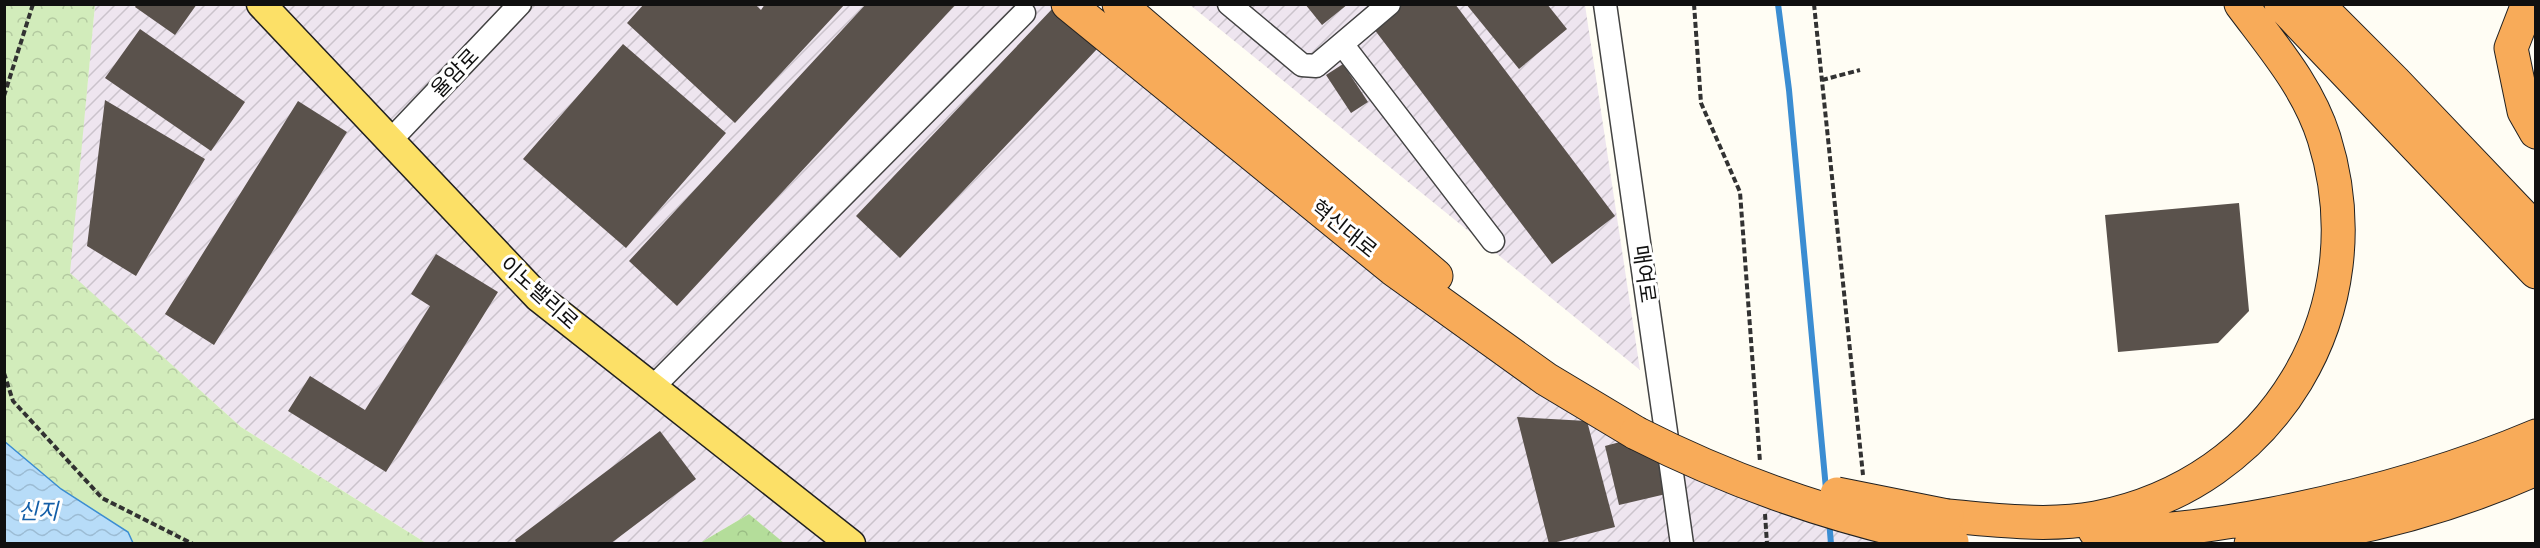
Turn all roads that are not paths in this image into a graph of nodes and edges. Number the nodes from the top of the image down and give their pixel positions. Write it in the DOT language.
graph roads {
  1 [pos="261,4"];
  2 [pos="520,4"];
  3 [pos="1068,4"];
  4 [pos="1119,4"];
  5 [pos="1229,4"];
  6 [pos="1389,4"];
  7 [pos="1605,4"];
  8 [pos="2241,4"];
  9 [pos="2281,4"];
  10 [pos="2317,4"];
  11 [pos="2528,4"];
  12 [pos="1024,13"];
  13 [pos="1342,44"];
  14 [pos="2394,81"];
  15 [pos="2535,132"];
  16 [pos="389,142"];
  17 [pos="2535,205"];
  18 [pos="2535,230"];
  19 [pos="1493,241"];
  20 [pos="2535,272"];
  21 [pos="652,388"];
  22 [pos="1638,424"];
  23 [pos="2535,436"];
  24 [pos="2535,469"];
  25 [pos="1955,534"];
  26 [pos="851,543"];
  27 [pos="1682,543"];
  28 [pos="2251,543"];
  1 -- 16 [label="main road, 이노밸리로"];
  2 -- 16 [label="street, 율암로"];
  3 -- 22 [label="highway, 혁신대로"];
  4 -- 22 [label="highway"];
  5 -- 13 [label="street"];
  6 -- 13 [label="street"];
  7 -- 27 [label="street, 매여로"];
  8 -- 25 [label="highway"];
  9 -- 20 [label="highway"];
  10 -- 14 [label="highway"];
  11 -- 15 [label="highway"];
  12 -- 21 [label="street"];
  13 -- 19 [label="street"];
  14 -- 17 [label="highway"];
  14 -- 18 [label="highway"];
  16 -- 21 [label="main road, 이노밸리로"];
  21 -- 26 [label="main road, 이노밸리로"];
  22 -- 25 [label="highway, bridge"];
  23 -- 25 [label="highway"];
  24 -- 28 [label="highway"];
}
